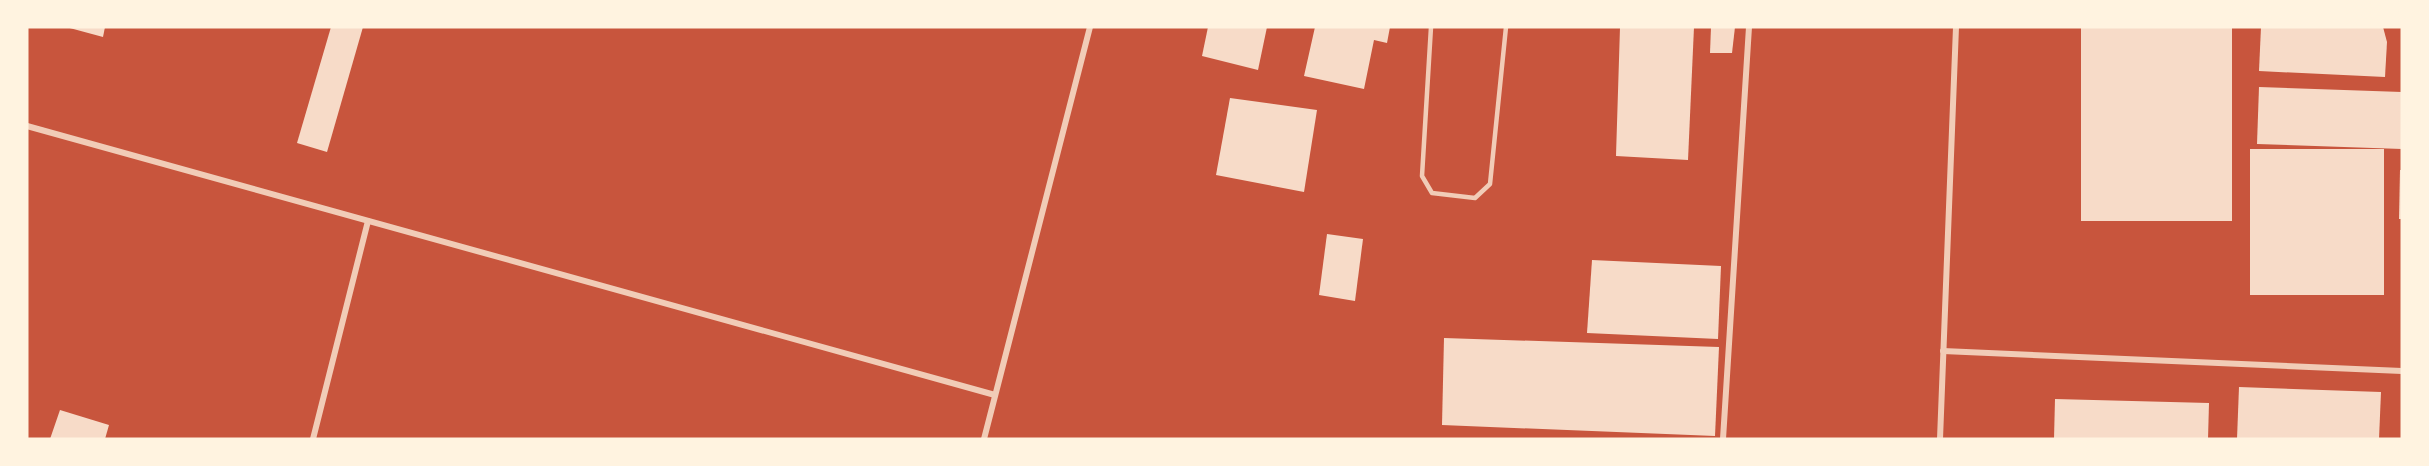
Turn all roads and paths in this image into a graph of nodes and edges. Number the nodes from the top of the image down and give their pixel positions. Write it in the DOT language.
graph roads {
  1 [pos="1090,27"];
  2 [pos="1431,27"];
  3 [pos="1506,27"];
  4 [pos="1749,27"];
  5 [pos="1956,27"];
  6 [pos="27,126"];
  7 [pos="368,221"];
  8 [pos="1943,351"];
  9 [pos="2402,371"];
  10 [pos="995,395"];
  11 [pos="313,439"];
  12 [pos="984,439"];
  13 [pos="1724,439"];
  14 [pos="1940,439"];
  1 -- 10 [label="street"];
  2 -- 3 [label="lane"];
  4 -- 13 [label="street"];
  5 -- 8 [label="street"];
  6 -- 7 [label="street"];
  7 -- 10 [label="street"];
  7 -- 11 [label="street"];
  8 -- 9 [label="street"];
  8 -- 14 [label="street"];
  10 -- 12 [label="street"];
}
